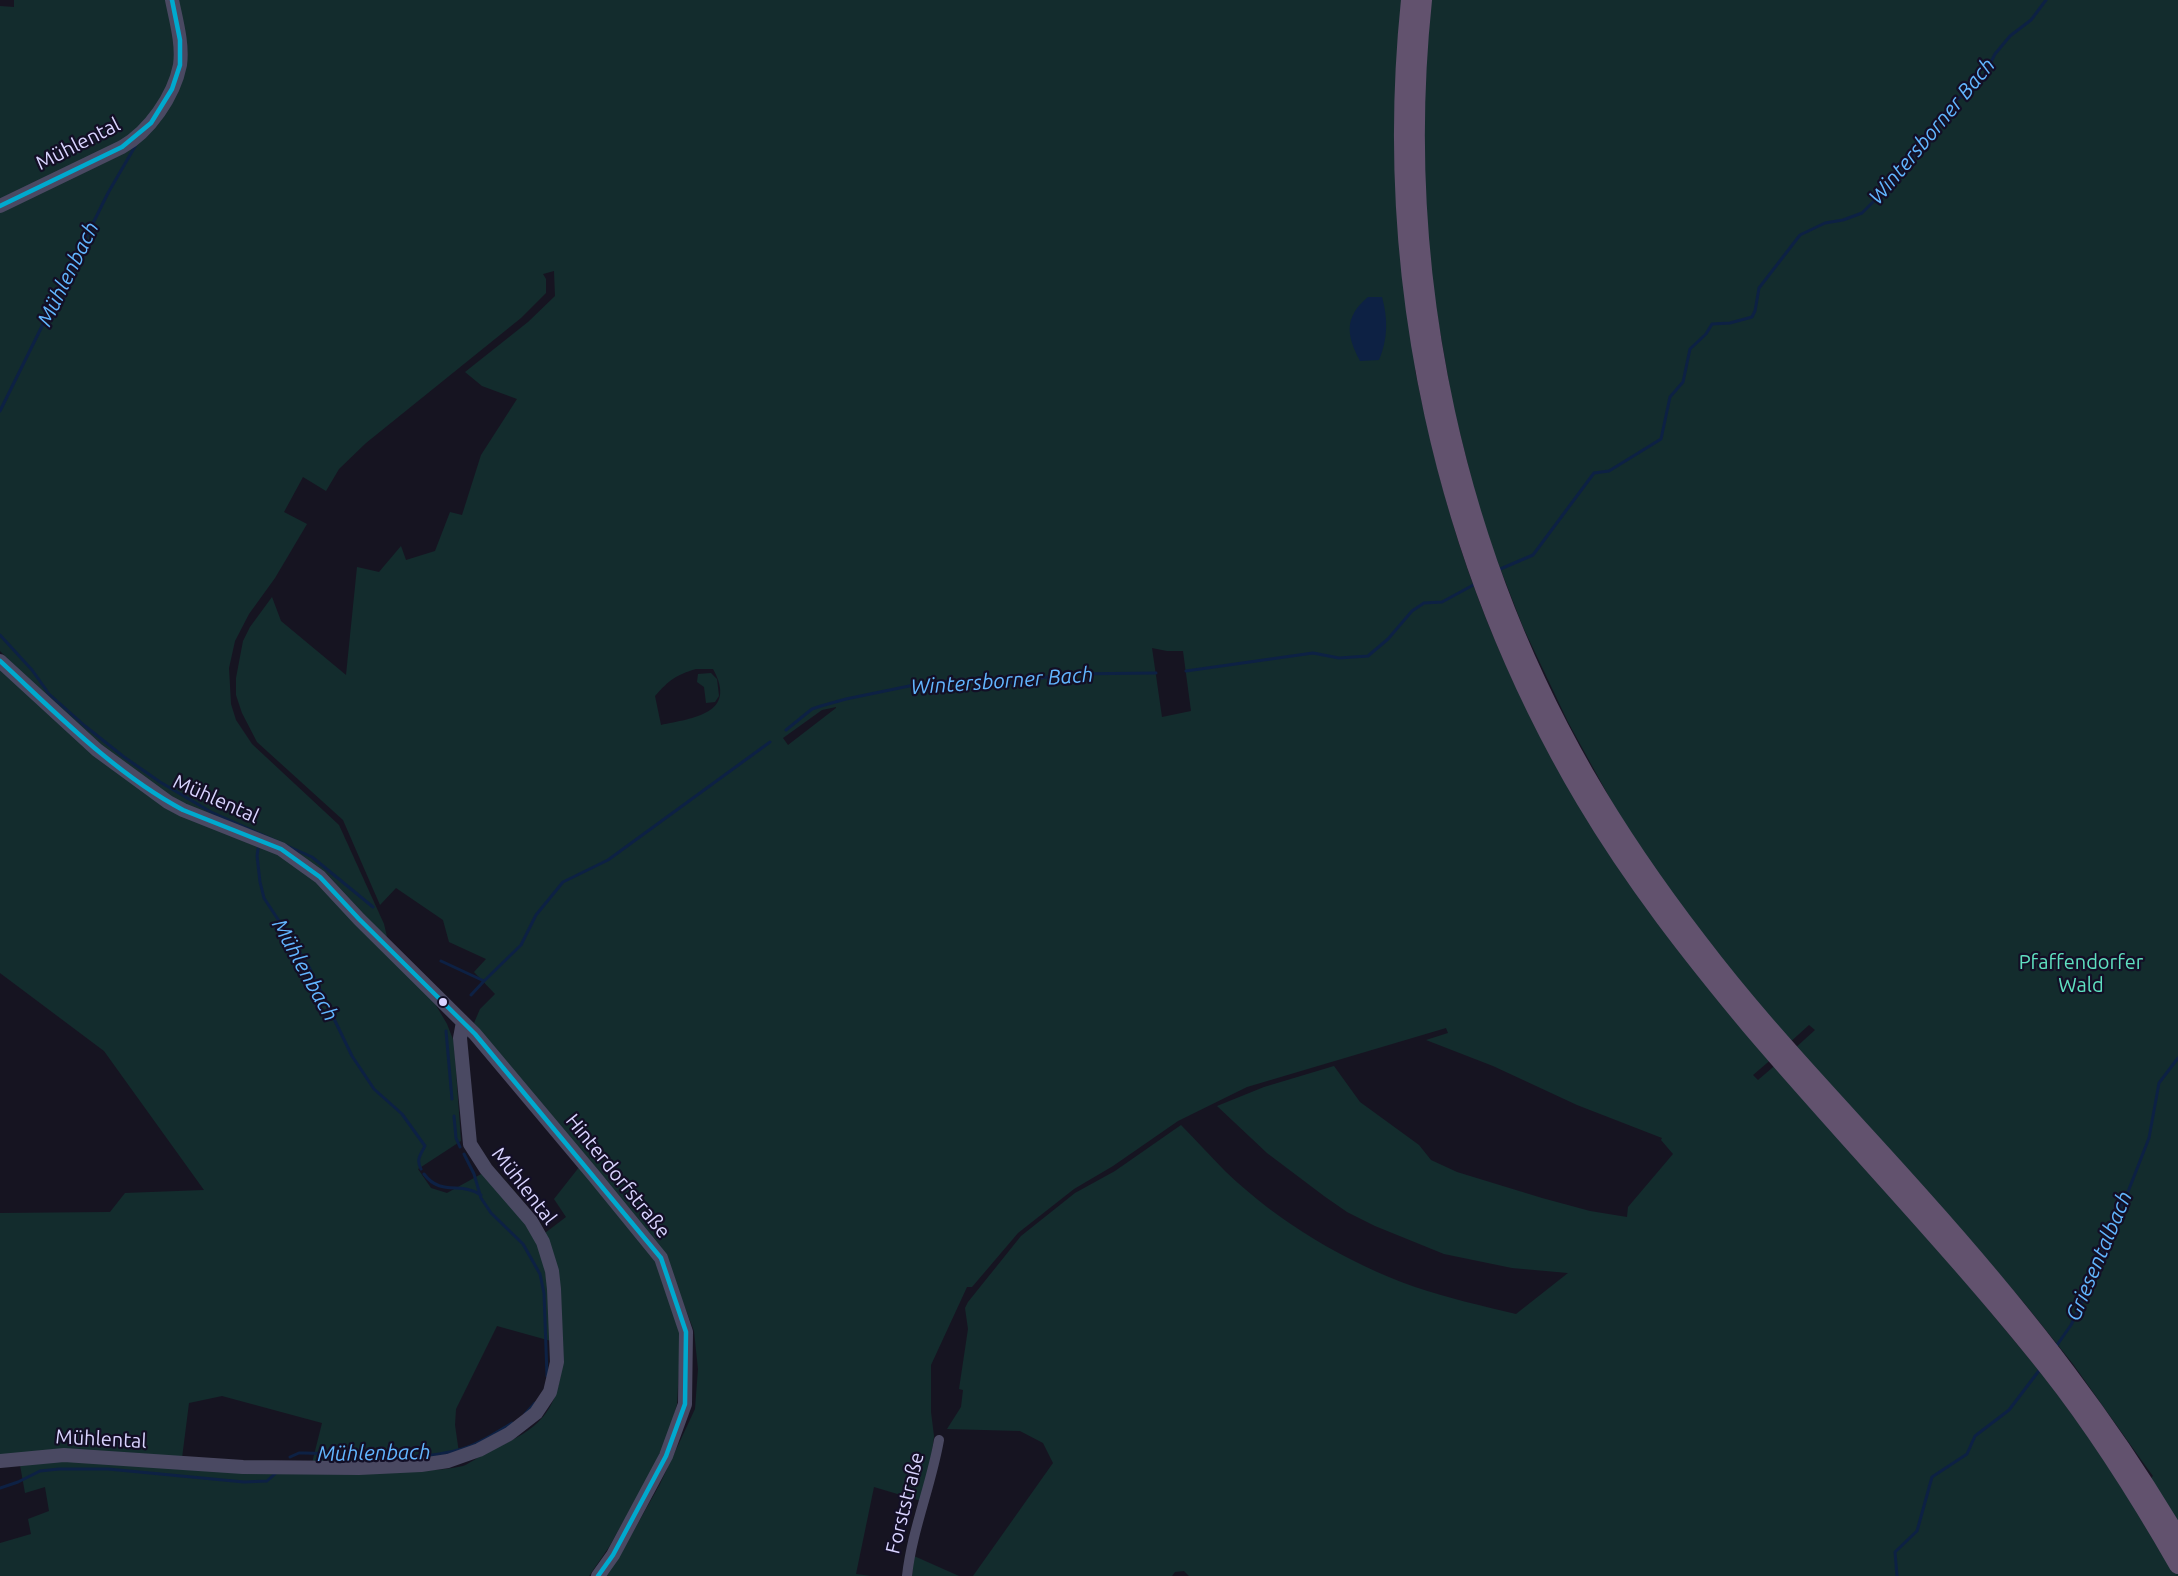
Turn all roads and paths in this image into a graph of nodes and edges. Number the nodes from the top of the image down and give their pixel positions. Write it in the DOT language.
graph roads {
  1 [pos="172,0"];
  2 [pos="1410,0"];
  3 [pos="1423,0"];
  4 [pos="0,206"];
  5 [pos="1432,377"];
  6 [pos="0,661"];
  7 [pos="463,1022"];
  8 [pos="939,1440"];
  9 [pos="0,1461"];
  10 [pos="2133,1475"];
  11 [pos="2178,1538"];
  12 [pos="2178,1565"];
  13 [pos="598,1576"];
  14 [pos="907,1576"];
  1 -- 4 [label="street, Mühlental"];
  2 -- 5 [label="highway"];
  3 -- 5 [label="highway"];
  5 -- 10 [label="highway"];
  6 -- 7 [label="street, Mühlental"];
  7 -- 9 [label="street, Mühlental"];
  7 -- 13 [label="street, Hinterdorfstraße"];
  8 -- 14 [label="street, Forststraße"];
  10 -- 11 [label="highway"];
  10 -- 12 [label="highway"];
}
